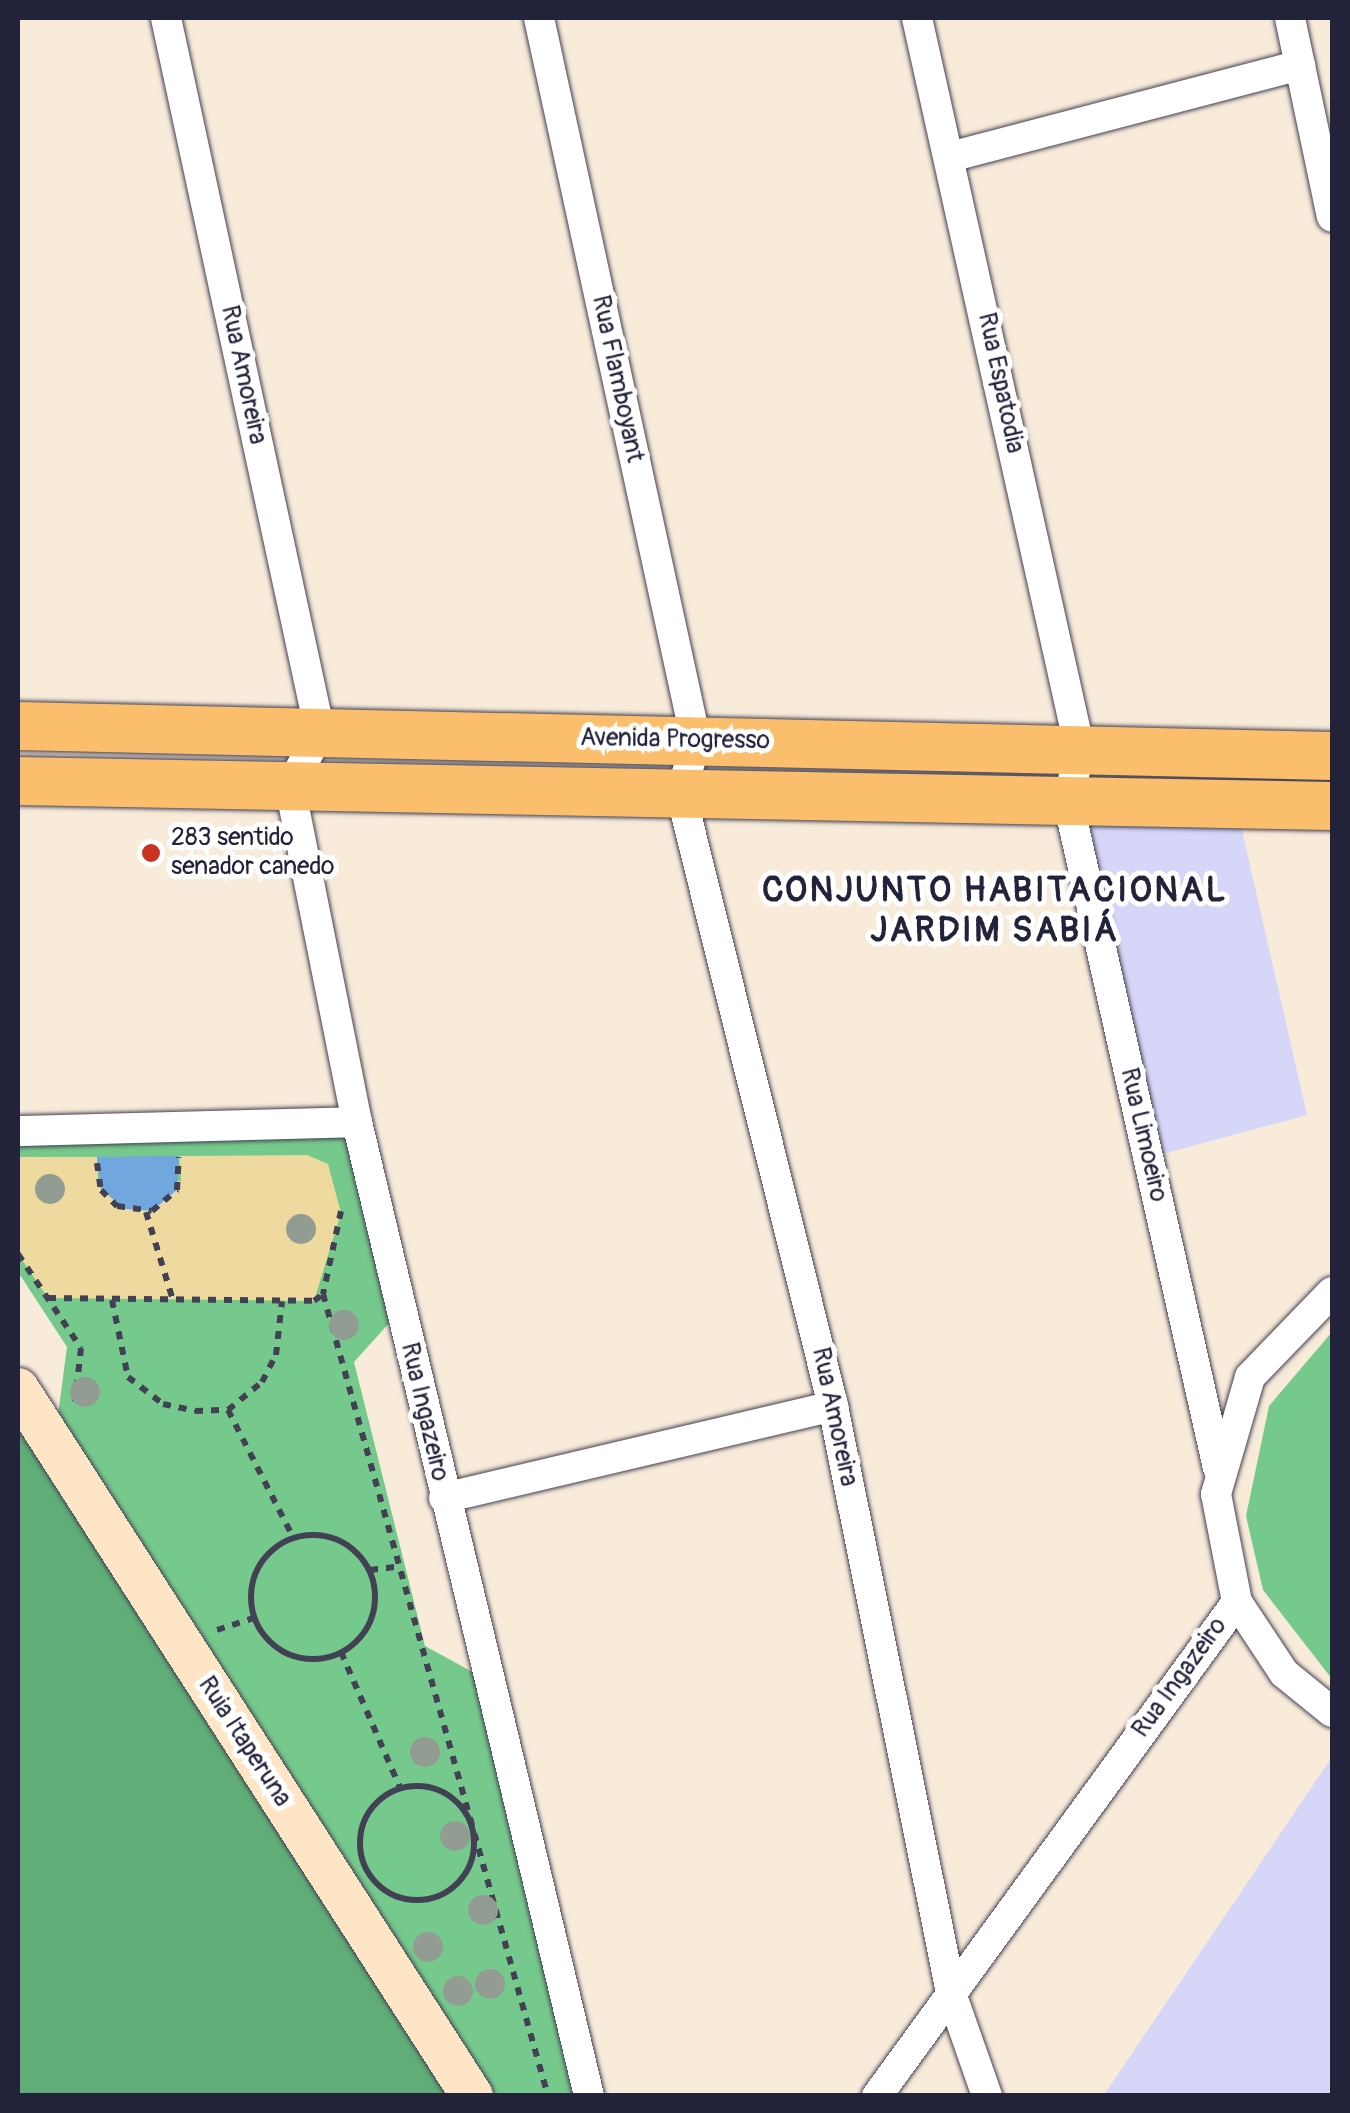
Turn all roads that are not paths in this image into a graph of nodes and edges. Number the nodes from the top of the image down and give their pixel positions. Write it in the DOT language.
graph roads {
  1 [pos="166,18"];
  2 [pos="539,18"];
  3 [pos="917,18"];
  4 [pos="1290,18"];
  5 [pos="1300,65"];
  6 [pos="1321,108"];
  7 [pos="950,157"];
  8 [pos="1332,218"];
  9 [pos="18,726"];
  10 [pos="320,732"];
  11 [pos="696,741"];
  12 [pos="1080,750"];
  13 [pos="1332,756"];
  14 [pos="18,782"];
  15 [pos="290,786"];
  16 [pos="681,794"];
  17 [pos="1068,801"];
  18 [pos="1332,806"];
  19 [pos="356,1122"];
  20 [pos="18,1130"];
  21 [pos="1332,1292"];
  22 [pos="18,1388"];
  23 [pos="833,1406"];
  24 [pos="1218,1468"];
  25 [pos="444,1498"];
  26 [pos="1236,1602"];
  27 [pos="1332,1712"];
  28 [pos="952,1993"];
  29 [pos="472,2096"];
  30 [pos="590,2096"];
  31 [pos="877,2096"];
  32 [pos="986,2096"];
  1 -- 10 [label="street, Rua Amoreira"];
  2 -- 11 [label="street, Rua Flamboyant"];
  3 -- 7 [label="street, Rua Espatodia"];
  4 -- 5 [label="street"];
  5 -- 6 [label="street"];
  5 -- 7 [label="street"];
  6 -- 8 [label="street"];
  7 -- 12 [label="street, Rua Espatodia"];
  9 -- 10 [label="main road, Avenida Progresso"];
  10 -- 11 [label="main road, Avenida Progresso"];
  10 -- 15 [label="street"];
  11 -- 12 [label="main road, Avenida Progresso"];
  11 -- 16 [label="street, Rua Amoreira"];
  12 -- 13 [label="main road, Avenida Progresso"];
  12 -- 17 [label="street"];
  14 -- 15 [label="main road"];
  15 -- 16 [label="main road"];
  15 -- 19 [label="street, Rua Ingazeiro"];
  16 -- 17 [label="main road"];
  16 -- 23 [label="street, Rua Amoreira"];
  17 -- 18 [label="main road"];
  17 -- 24 [label="street, Rua Limoeiro"];
  19 -- 20 [label="street"];
  19 -- 25 [label="street, Rua Ingazeiro"];
  21 -- 24 [label="street"];
  22 -- 29 [label="street, Ruia Itaperuna"];
  23 -- 25 [label="street"];
  23 -- 28 [label="street, Rua Amoreira"];
  24 -- 26 [label="street"];
  25 -- 30 [label="street, Rua Ingazeiro"];
  26 -- 27 [label="street"];
  26 -- 28 [label="street, Rua Ingazeiro"];
  28 -- 31 [label="street, Rua Ingazeiro"];
  28 -- 32 [label="street, Rua Amoreira"];
}
